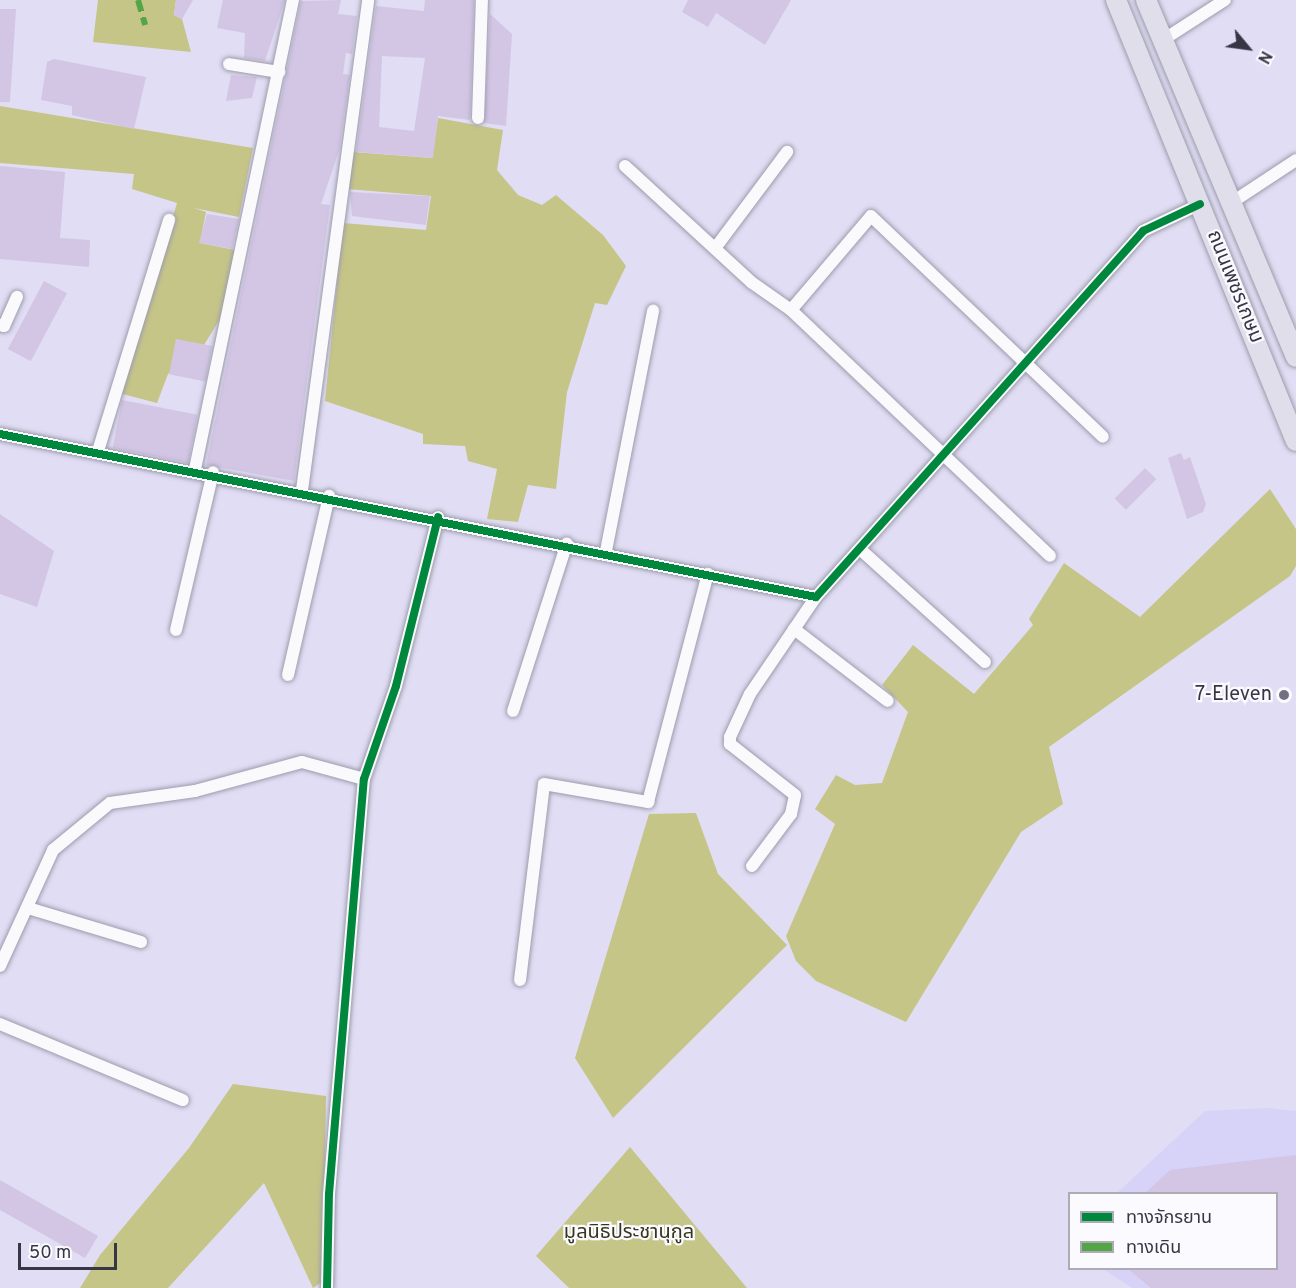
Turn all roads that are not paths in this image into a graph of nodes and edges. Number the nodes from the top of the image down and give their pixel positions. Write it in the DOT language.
graph roads {
  1 [pos="293,0"];
  2 [pos="368,0"];
  3 [pos="482,0"];
  4 [pos="1116,0"];
  5 [pos="1146,0"];
  6 [pos="1225,0"];
  7 [pos="1166,38"];
  8 [pos="229,64"];
  9 [pos="279,72"];
  10 [pos="478,118"];
  11 [pos="787,152"];
  12 [pos="1296,159"];
  13 [pos="625,166"];
  14 [pos="1231,203"];
  15 [pos="1200,204"];
  16 [pos="169,220"];
  17 [pos="716,247"];
  18 [pos="17,297"];
  19 [pos="790,310"];
  20 [pos="653,311"];
  21 [pos="0,325"];
  22 [pos="1296,357"];
  23 [pos="1025,360"];
  24 [pos="0,434"];
  25 [pos="1103,437"];
  26 [pos="1296,441"];
  27 [pos="98,451"];
  28 [pos="940,456"];
  29 [pos="195,469"];
  30 [pos="213,472"];
  31 [pos="303,490"];
  32 [pos="329,496"];
  33 [pos="438,517"];
  34 [pos="567,543"];
  35 [pos="861,550"];
  36 [pos="606,551"];
  37 [pos="1050,556"];
  38 [pos="708,574"];
  39 [pos="816,597"];
  40 [pos="794,628"];
  41 [pos="176,630"];
  42 [pos="986,662"];
  43 [pos="288,675"];
  44 [pos="888,701"];
  45 [pos="513,711"];
  46 [pos="364,779"];
  47 [pos="752,866"];
  48 [pos="28,908"];
  49 [pos="141,942"];
  50 [pos="0,966"];
  51 [pos="520,980"];
  52 [pos="0,1024"];
  53 [pos="183,1100"];
  54 [pos="325,1287"];
  1 -- 9 [label="street"];
  2 -- 31 [label="street"];
  3 -- 10 [label="street"];
  4 -- 15 [label="highway, ถนนเพชรเกษม"];
  5 -- 7 [label="highway, ถนนเพชรเกษม"];
  6 -- 7 [label="street"];
  7 -- 14 [label="highway, ถนนเพชรเกษม"];
  8 -- 9 [label="street"];
  9 -- 29 [label="street"];
  11 -- 17 [label="street"];
  12 -- 14 [label="street"];
  13 -- 17 [label="street"];
  14 -- 22 [label="highway, ถนนเพชรเกษม"];
  15 -- 23 [label="street"];
  15 -- 26 [label="highway, ถนนเพชรเกษม"];
  16 -- 27 [label="street"];
  17 -- 19 [label="street"];
  18 -- 21 [label="street"];
  19 -- 23 [label="street"];
  19 -- 28 [label="street"];
  20 -- 36 [label="street"];
  23 -- 25 [label="street"];
  23 -- 28 [label="street"];
  24 -- 27 [label="street"];
  27 -- 29 [label="street"];
  28 -- 35 [label="street"];
  28 -- 37 [label="street"];
  29 -- 30 [label="street"];
  30 -- 31 [label="street"];
  30 -- 41 [label="street"];
  31 -- 32 [label="street"];
  32 -- 33 [label="street"];
  32 -- 43 [label="street"];
  33 -- 34 [label="street"];
  33 -- 46 [label="street"];
  34 -- 36 [label="street"];
  34 -- 45 [label="street"];
  35 -- 39 [label="street"];
  35 -- 42 [label="street"];
  36 -- 38 [label="street"];
  38 -- 39 [label="street"];
  38 -- 51 [label="street"];
  39 -- 40 [label="street"];
  40 -- 44 [label="street"];
  40 -- 47 [label="street"];
  46 -- 48 [label="street"];
  46 -- 54 [label="street"];
  48 -- 49 [label="street"];
  48 -- 50 [label="street"];
  52 -- 53 [label="street"];
}
